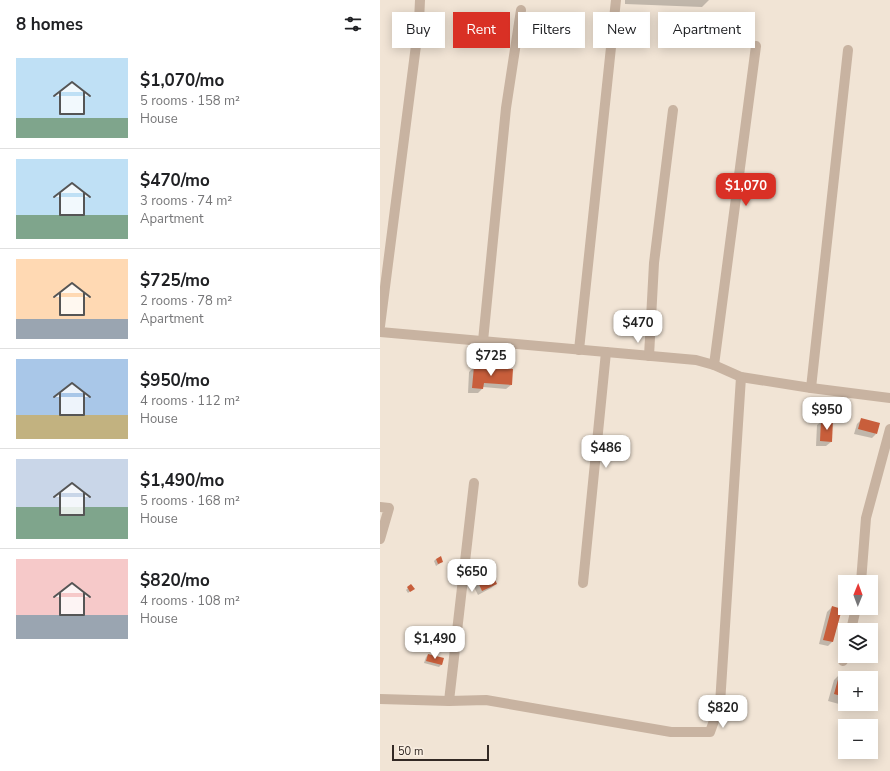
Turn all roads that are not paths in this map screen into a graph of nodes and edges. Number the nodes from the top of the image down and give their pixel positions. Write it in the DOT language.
graph roads {
  1 [pos="420,0"];
  2 [pos="616,0"];
  3 [pos="521,10"];
  4 [pos="756,46"];
  5 [pos="848,50"];
  6 [pos="673,110"];
  7 [pos="380,326"];
  8 [pos="380,332"];
  9 [pos="483,341"];
  10 [pos="579,350"];
  11 [pos="606,352"];
  12 [pos="649,356"];
  13 [pos="714,365"];
  14 [pos="741,377"];
  15 [pos="811,388"];
  16 [pos="890,398"];
  17 [pos="890,429"];
  18 [pos="474,483"];
  19 [pos="384,507"];
  20 [pos="380,539"];
  21 [pos="862,575"];
  22 [pos="583,584"];
  23 [pos="380,700"];
  24 [pos="448,701"];
  1 -- 7 [label="street"];
  2 -- 10 [label="street"];
  3 -- 9 [label="street"];
  4 -- 13 [label="street"];
  5 -- 15 [label="street"];
  6 -- 12 [label="street"];
  8 -- 9 [label="street"];
  9 -- 10 [label="street"];
  10 -- 11 [label="street"];
  11 -- 12 [label="street"];
  11 -- 22 [label="street"];
  12 -- 13 [label="street"];
  13 -- 14 [label="street"];
  14 -- 15 [label="street"];
  14 -- 24 [label="street"];
  15 -- 16 [label="street"];
  17 -- 21 [label="street"];
  18 -- 24 [label="street"];
  19 -- 20 [label="street"];
  23 -- 24 [label="street"];
}
